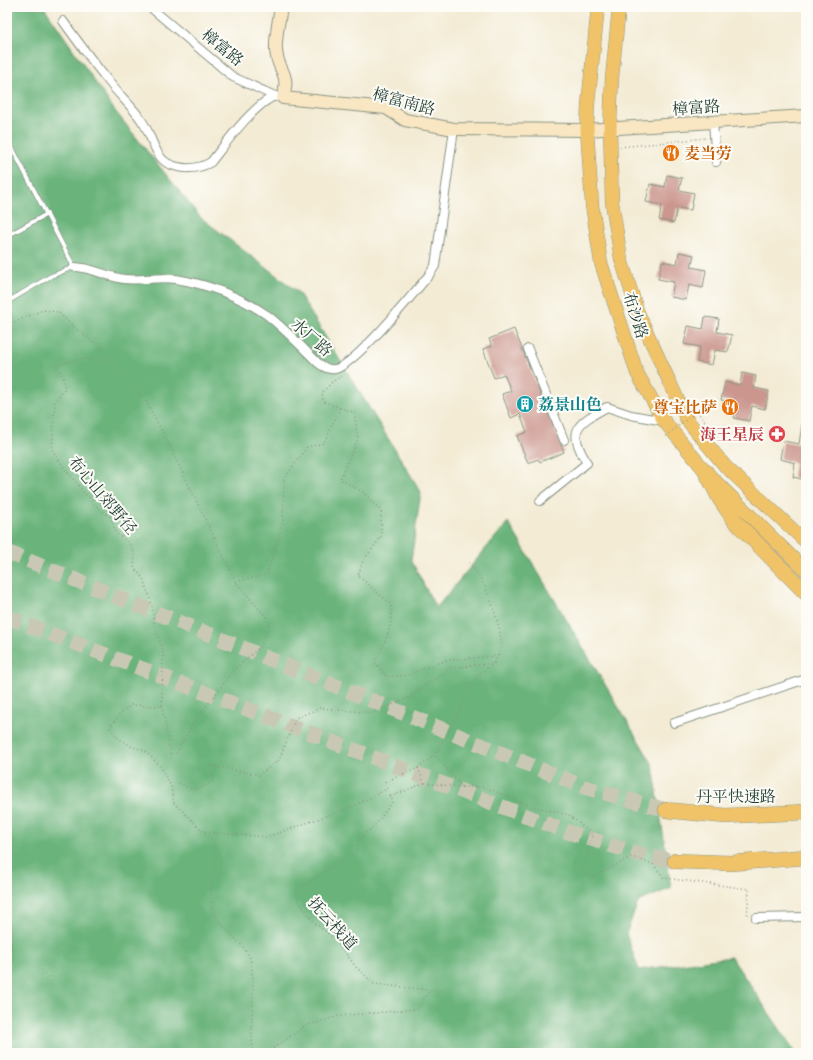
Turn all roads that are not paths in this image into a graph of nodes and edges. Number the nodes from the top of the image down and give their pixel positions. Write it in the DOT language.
graph roads {
  1 [pos="150,7"];
  2 [pos="281,7"];
  3 [pos="598,7"];
  4 [pos="619,7"];
  5 [pos="63,21"];
  6 [pos="279,97"];
  7 [pos="806,116"];
  8 [pos="713,122"];
  9 [pos="610,128"];
  10 [pos="454,129"];
  11 [pos="587,130"];
  12 [pos="7,138"];
  13 [pos="716,162"];
  14 [pos="612,202"];
  15 [pos="592,205"];
  16 [pos="47,214"];
  17 [pos="7,236"];
  18 [pos="74,267"];
  19 [pos="7,302"];
  20 [pos="528,349"];
  21 [pos="664,421"];
  22 [pos="564,440"];
  23 [pos="706,472"];
  24 [pos="540,501"];
  25 [pos="806,542"];
  26 [pos="806,571"];
  27 [pos="806,593"];
  28 [pos="806,679"];
  29 [pos="674,723"];
  30 [pos="806,807"];
  31 [pos="666,810"];
  32 [pos="806,812"];
  33 [pos="770,815"];
  34 [pos="806,857"];
  35 [pos="676,861"];
  36 [pos="731,863"];
  37 [pos="806,865"];
  38 [pos="806,917"];
  39 [pos="756,918"];
  1 -- 6 [label="street, 樟富路"];
  2 -- 6 [label="street"];
  3 -- 11 [label="main road, 布沙路"];
  4 -- 9 [label="main road, 布沙路"];
  5 -- 6 [label="street"];
  6 -- 10 [label="street, 樟富南路"];
  7 -- 8 [label="street, 樟富路"];
  8 -- 9 [label="street, 樟富路"];
  8 -- 13 [label="street"];
  9 -- 11 [label="street, 樟富路"];
  9 -- 14 [label="main road, 布沙路"];
  10 -- 11 [label="street, 樟富南路"];
  10 -- 18 [label="street, 水厂路"];
  11 -- 15 [label="main road, 布沙路"];
  12 -- 16 [label="lane"];
  14 -- 15 [label="main road"];
  14 -- 25 [label="main road, 布沙路"];
  15 -- 21 [label="main road, 布沙路"];
  16 -- 17 [label="lane"];
  16 -- 18 [label="lane"];
  18 -- 19 [label="lane"];
  20 -- 22 [label="street"];
  21 -- 23 [label="main road, 布沙路"];
  21 -- 24 [label="street"];
  23 -- 26 [label="main road, 布沙路"];
  23 -- 27 [label="highway"];
  28 -- 29 [label="street"];
  30 -- 33 [label="highway"];
  31 -- 33 [label="highway, 丹平快速路"];
  32 -- 33 [label="highway, 丹平快速路"];
  34 -- 36 [label="highway"];
  35 -- 36 [label="highway"];
  36 -- 37 [label="highway"];
  38 -- 39 [label="street"];
}
